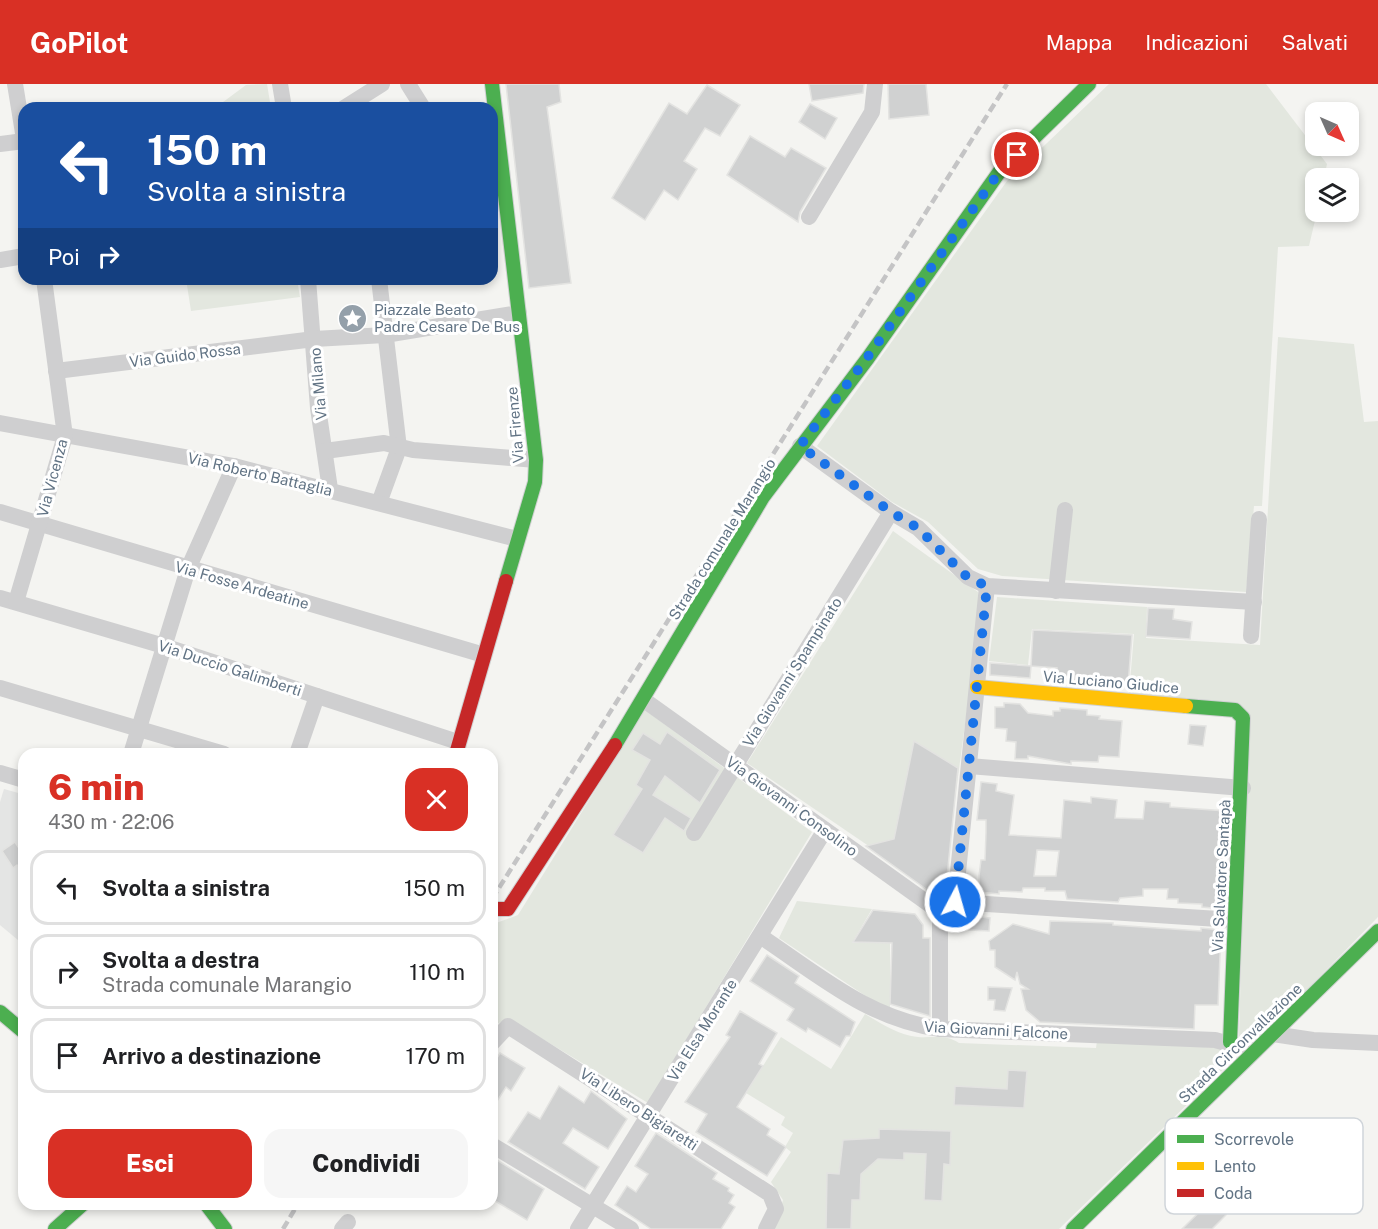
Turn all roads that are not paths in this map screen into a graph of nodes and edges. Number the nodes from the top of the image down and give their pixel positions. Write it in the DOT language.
graph roads {
  1 [pos="15,84"];
  2 [pos="280,84"];
  3 [pos="382,84"];
  4 [pos="408,84"];
  5 [pos="492,84"];
  6 [pos="875,84"];
  7 [pos="1089,84"];
  8 [pos="283,102"];
  9 [pos="354,102"];
  10 [pos="419,102"];
  11 [pos="493,102"];
  12 [pos="18,103"];
  13 [pos="18,141"];
  14 [pos="0,144"];
  15 [pos="498,172"];
  16 [pos="809,217"];
  17 [pos="18,257"];
  18 [pos="0,260"];
  19 [pos="45,285"];
  20 [pos="309,285"];
  21 [pos="380,285"];
  22 [pos="519,313"];
  23 [pos="390,338"];
  24 [pos="314,339"];
  25 [pos="56,370"];
  26 [pos="0,423"];
  27 [pos="65,436"];
  28 [pos="800,446"];
  29 [pos="399,448"];
  30 [pos="325,451"];
  31 [pos="537,460"];
  32 [pos="234,466"];
  33 [pos="330,489"];
  34 [pos="379,503"];
  35 [pos="1065,510"];
  36 [pos="0,512"];
  37 [pos="891,512"];
  38 [pos="1259,519"];
  39 [pos="40,525"];
  40 [pos="517,539"];
  41 [pos="188,569"];
  42 [pos="987,586"];
  43 [pos="1056,591"];
  44 [pos="8,600"];
  45 [pos="1254,602"];
  46 [pos="1251,636"];
  47 [pos="164,646"];
  48 [pos="484,655"];
  49 [pos="977,687"];
  50 [pos="0,688"];
  51 [pos="317,696"];
  52 [pos="644,700"];
  53 [pos="1240,713"];
  54 [pos="139,729"];
  55 [pos="133,748"];
  56 [pos="204,748"];
  57 [pos="299,748"];
  58 [pos="457,748"];
  59 [pos="735,765"];
  60 [pos="969,766"];
  61 [pos="0,773"];
  62 [pos="18,778"];
  63 [pos="1243,788"];
  64 [pos="825,830"];
  65 [pos="694,832"];
  66 [pos="955,902"];
  67 [pos="498,910"];
  68 [pos="940,912"];
  69 [pos="1234,920"];
  70 [pos="1378,932"];
  71 [pos="760,936"];
  72 [pos="0,1012"];
  73 [pos="18,1027"];
  74 [pos="940,1029"];
  75 [pos="1273,1034"];
  76 [pos="498,1037"];
  77 [pos="1230,1042"];
  78 [pos="1378,1043"];
  79 [pos="1255,1051"];
  80 [pos="649,1115"];
  81 [pos="1186,1118"];
  82 [pos="1165,1139"];
  83 [pos="498,1149"];
  84 [pos="593,1206"];
  85 [pos="76,1210"];
  86 [pos="210,1210"];
  87 [pos="220,1227"];
  88 [pos="55,1229"];
  89 [pos="579,1229"];
  90 [pos="631,1229"];
  91 [pos="766,1229"];
  92 [pos="1073,1229"];
  1 -- 12 [label="street"];
  2 -- 8 [label="street"];
  3 -- 9 [label="street"];
  4 -- 10 [label="street"];
  5 -- 11 [label="street, Via Firenze"];
  6 -- 16 [label="street"];
  7 -- 28 [label="street, Strada comunale Marangio"];
  13 -- 14 [label="street"];
  15 -- 22 [label="street, Via Firenze"];
  17 -- 18 [label="street"];
  19 -- 25 [label="street, Via Vicenza"];
  20 -- 24 [label="street, Via Milano"];
  21 -- 23 [label="street"];
  22 -- 23 [label="street"];
  22 -- 31 [label="street, Via Firenze"];
  23 -- 24 [label="street, Via Guido Rossa"];
  23 -- 29 [label="street"];
  24 -- 25 [label="street, Via Guido Rossa"];
  24 -- 30 [label="street, Via Milano"];
  25 -- 27 [label="street, Via Vicenza"];
  26 -- 27 [label="street, Via Roberto Battaglia"];
  27 -- 32 [label="street, Via Roberto Battaglia"];
  27 -- 39 [label="street, Via Vicenza"];
  28 -- 37 [label="street"];
  28 -- 52 [label="street, Strada comunale Marangio"];
  29 -- 30 [label="street"];
  29 -- 31 [label="street"];
  29 -- 34 [label="street"];
  30 -- 33 [label="street, Via Milano"];
  31 -- 40 [label="street, Via Firenze"];
  32 -- 33 [label="street, Via Roberto Battaglia"];
  32 -- 41 [label="street"];
  33 -- 34 [label="street, Via Roberto Battaglia"];
  34 -- 40 [label="street, Via Roberto Battaglia"];
  35 -- 43 [label="street"];
  36 -- 39 [label="street, Via Fosse Ardeatine"];
  37 -- 42 [label="street"];
  37 -- 59 [label="street, Via Giovanni Spampinato"];
  38 -- 45 [label="street"];
  39 -- 41 [label="street, Via Fosse Ardeatine"];
  39 -- 44 [label="street, Via Vicenza"];
  40 -- 48 [label="street, Via Firenze"];
  41 -- 47 [label="street"];
  41 -- 48 [label="street, Via Fosse Ardeatine"];
  42 -- 43 [label="street"];
  42 -- 49 [label="street"];
  43 -- 45 [label="street"];
  44 -- 47 [label="street, Via Duccio Galimberti"];
  45 -- 46 [label="street"];
  47 -- 51 [label="street, Via Duccio Galimberti"];
  47 -- 54 [label="street"];
  48 -- 58 [label="street, Via Firenze"];
  49 -- 53 [label="street, Via Luciano Giudice"];
  49 -- 60 [label="street"];
  50 -- 54 [label="street"];
  51 -- 57 [label="street"];
  51 -- 58 [label="street, Via Duccio Galimberti"];
  52 -- 59 [label="street, Via Giovanni Consolino"];
  52 -- 67 [label="street, Strada comunale Marangio"];
  53 -- 63 [label="street, Via Salvatore Santapà"];
  54 -- 55 [label="street"];
  54 -- 56 [label="street"];
  59 -- 64 [label="street, Via Giovanni Consolino"];
  59 -- 65 [label="street, Via Giovanni Spampinato"];
  60 -- 63 [label="street"];
  60 -- 66 [label="street"];
  61 -- 62 [label="street"];
  63 -- 69 [label="street, Via Salvatore Santapà"];
  64 -- 68 [label="street, Via Giovanni Consolino"];
  64 -- 71 [label="street, Via Elsa Morante"];
  66 -- 68 [label="street"];
  66 -- 69 [label="street"];
  68 -- 74 [label="street"];
  69 -- 77 [label="street, Via Salvatore Santapà"];
  70 -- 75 [label="street, Strada Circonvallazione"];
  71 -- 74 [label="street, Via Giovanni Falcone"];
  71 -- 80 [label="street, Via Elsa Morante"];
  72 -- 73 [label="street"];
  74 -- 77 [label="street, Via Giovanni Falcone"];
  75 -- 78 [label="street"];
  75 -- 79 [label="street, Strada Circonvallazione"];
  76 -- 80 [label="street, Via Libero Bigiaretti"];
  77 -- 79 [label="street, Via Giovanni Falcone"];
  79 -- 81 [label="street, Strada Circonvallazione"];
  80 -- 84 [label="street, Via Elsa Morante"];
  80 -- 91 [label="street, Via Libero Bigiaretti"];
  82 -- 92 [label="street, Strada Circonvallazione"];
  83 -- 84 [label="street"];
  84 -- 89 [label="street, Via Elsa Morante"];
  84 -- 90 [label="street"];
  85 -- 88 [label="street"];
  86 -- 87 [label="street"];
}
